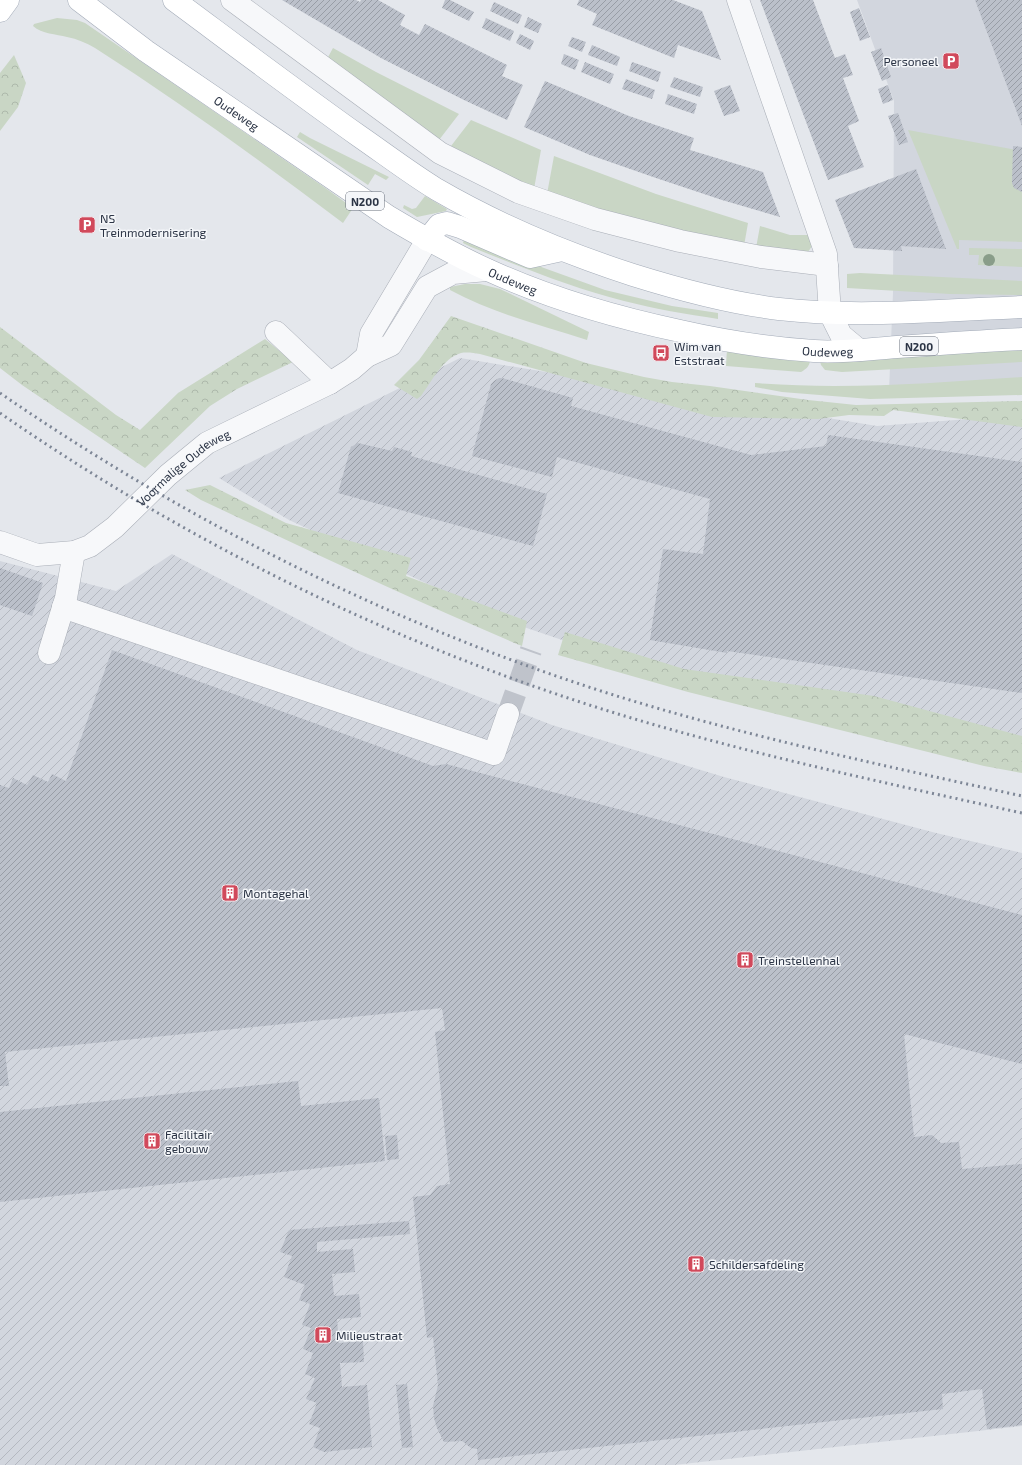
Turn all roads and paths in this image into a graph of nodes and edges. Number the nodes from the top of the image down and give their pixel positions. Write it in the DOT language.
graph roads {
  1 [pos="8,0"];
  2 [pos="79,0"];
  3 [pos="174,0"];
  4 [pos="232,0"];
  5 [pos="738,0"];
  6 [pos="0,11"];
  7 [pos="427,240"];
  8 [pos="562,250"];
  9 [pos="827,265"];
  10 [pos="488,270"];
  11 [pos="1022,307"];
  12 [pos="830,313"];
  13 [pos="276,332"];
  14 [pos="1022,338"];
  15 [pos="859,350"];
  16 [pos="367,356"];
  17 [pos="330,383"];
  18 [pos="0,542"];
  19 [pos="74,552"];
  20 [pos="63,607"];
  21 [pos="49,653"];
  22 [pos="508,714"];
  1 -- 6 [label="main road"];
  2 -- 7 [label="main road, Oudeweg / N200"];
  3 -- 8 [label="main road"];
  4 -- 9 [label="street"];
  5 -- 9 [label="street"];
  7 -- 8 [label="main road"];
  7 -- 10 [label="main road, Oudeweg / N200"];
  7 -- 16 [label="street"];
  8 -- 12 [label="main road"];
  9 -- 12 [label="street"];
  10 -- 15 [label="main road, Oudeweg / N200"];
  10 -- 16 [label="street, Voormalige Oudeweg"];
  11 -- 12 [label="main road"];
  12 -- 15 [label="street"];
  13 -- 17 [label="street"];
  14 -- 15 [label="main road, Oudeweg / N200"];
  16 -- 17 [label="street, Voormalige Oudeweg"];
  17 -- 19 [label="street, Voormalige Oudeweg"];
  18 -- 19 [label="street, Voormalige Oudeweg"];
  19 -- 20 [label="street"];
  20 -- 21 [label="street"];
  20 -- 22 [label="street"];
}
